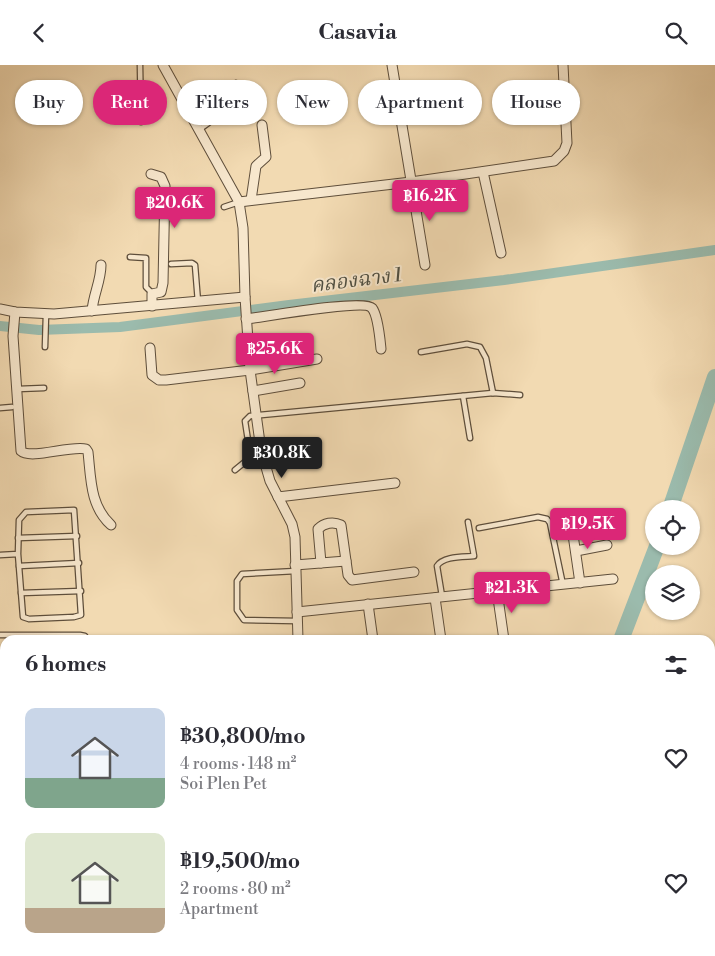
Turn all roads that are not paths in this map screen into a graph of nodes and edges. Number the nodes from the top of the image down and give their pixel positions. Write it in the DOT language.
graph roads {
  1 [pos="140,65"];
  2 [pos="392,65"];
  3 [pos="563,65"];
  4 [pos="166,67"];
  5 [pos="140,80"];
  6 [pos="205,125"];
  7 [pos="262,125"];
  8 [pos="200,129"];
  9 [pos="483,172"];
  10 [pos="151,174"];
  11 [pos="411,182"];
  12 [pos="251,200"];
  13 [pos="239,202"];
  14 [pos="224,207"];
  15 [pos="501,253"];
  16 [pos="130,257"];
  17 [pos="170,264"];
  18 [pos="101,265"];
  19 [pos="425,265"];
  20 [pos="152,295"];
  21 [pos="245,297"];
  22 [pos="198,302"];
  23 [pos="152,306"];
  24 [pos="0,309"];
  25 [pos="92,311"];
  26 [pos="15,315"];
  27 [pos="45,317"];
  28 [pos="246,319"];
  29 [pos="45,347"];
  30 [pos="150,348"];
  31 [pos="381,349"];
  32 [pos="421,352"];
  33 [pos="317,359"];
  34 [pos="250,370"];
  35 [pos="300,383"];
  36 [pos="44,388"];
  37 [pos="18,389"];
  38 [pos="254,391"];
  39 [pos="493,393"];
  40 [pos="520,395"];
  41 [pos="464,396"];
  42 [pos="12,407"];
  43 [pos="0,408"];
  44 [pos="257,414"];
  45 [pos="470,438"];
  46 [pos="262,457"];
  47 [pos="251,460"];
  48 [pos="235,470"];
  49 [pos="395,483"];
  50 [pos="278,497"];
  51 [pos="571,521"];
  52 [pos="468,522"];
  53 [pos="111,525"];
  54 [pos="479,528"];
  55 [pos="77,537"];
  56 [pos="18,538"];
  57 [pos="607,545"];
  58 [pos="576,551"];
  59 [pos="0,555"];
  60 [pos="18,555"];
  61 [pos="346,561"];
  62 [pos="79,563"];
  63 [pos="321,563"];
  64 [pos="18,566"];
  65 [pos="295,568"];
  66 [pos="414,572"];
  67 [pos="613,579"];
  68 [pos="580,583"];
  69 [pos="563,585"];
  70 [pos="81,591"];
  71 [pos="497,591"];
  72 [pos="21,593"];
  73 [pos="439,598"];
  74 [pos="368,605"];
  75 [pos="297,611"];
  76 [pos="297,621"];
  77 [pos="0,635"];
  78 [pos="80,635"];
  79 [pos="298,635"];
  80 [pos="372,635"];
  81 [pos="441,635"];
  82 [pos="503,635"];
  1 -- 5 [label="lane"];
  2 -- 11 [label="street"];
  3 -- 9 [label="street"];
  4 -- 8 [label="street"];
  6 -- 8 [label="lane"];
  7 -- 12 [label="street"];
  8 -- 13 [label="street"];
  9 -- 11 [label="street"];
  9 -- 15 [label="street"];
  10 -- 20 [label="street"];
  11 -- 12 [label="street"];
  11 -- 19 [label="street"];
  12 -- 13 [label="street"];
  13 -- 14 [label="lane"];
  13 -- 21 [label="street"];
  16 -- 20 [label="lane"];
  17 -- 22 [label="lane"];
  18 -- 25 [label="street"];
  20 -- 23 [label="street"];
  21 -- 22 [label="street"];
  21 -- 28 [label="street"];
  22 -- 23 [label="street"];
  23 -- 25 [label="street"];
  24 -- 26 [label="street"];
  25 -- 27 [label="street"];
  26 -- 27 [label="street"];
  26 -- 37 [label="street"];
  27 -- 29 [label="lane"];
  28 -- 31 [label="street"];
  28 -- 34 [label="street"];
  30 -- 34 [label="street"];
  32 -- 39 [label="lane"];
  33 -- 34 [label="street"];
  34 -- 38 [label="street"];
  35 -- 38 [label="street"];
  36 -- 37 [label="lane"];
  37 -- 53 [label="street"];
  38 -- 44 [label="street"];
  39 -- 40 [label="lane"];
  39 -- 41 [label="lane"];
  41 -- 44 [label="lane"];
  41 -- 45 [label="lane"];
  42 -- 43 [label="lane"];
  44 -- 46 [label="street"];
  44 -- 47 [label="lane"];
  46 -- 47 [label="lane"];
  46 -- 50 [label="street"];
  47 -- 48 [label="lane"];
  49 -- 50 [label="street"];
  50 -- 65 [label="street"];
  51 -- 58 [label="street"];
  52 -- 73 [label="lane"];
  54 -- 69 [label="lane"];
  55 -- 56 [label="lane"];
  55 -- 56 [label="lane"];
  55 -- 62 [label="lane"];
  56 -- 60 [label="lane"];
  57 -- 58 [label="street"];
  58 -- 68 [label="street"];
  59 -- 60 [label="lane"];
  60 -- 64 [label="lane"];
  61 -- 63 [label="street"];
  61 -- 63 [label="street"];
  61 -- 66 [label="street"];
  62 -- 64 [label="lane"];
  62 -- 70 [label="lane"];
  63 -- 65 [label="street"];
  64 -- 72 [label="lane"];
  65 -- 75 [label="street"];
  65 -- 76 [label="lane"];
  67 -- 68 [label="street"];
  68 -- 69 [label="street"];
  69 -- 71 [label="street"];
  70 -- 72 [label="lane"];
  70 -- 72 [label="lane"];
  71 -- 73 [label="street"];
  71 -- 82 [label="street"];
  73 -- 74 [label="street"];
  73 -- 81 [label="street"];
  74 -- 75 [label="street"];
  74 -- 80 [label="street"];
  75 -- 76 [label="street"];
  76 -- 79 [label="street"];
  77 -- 78 [label="lane"];
}
